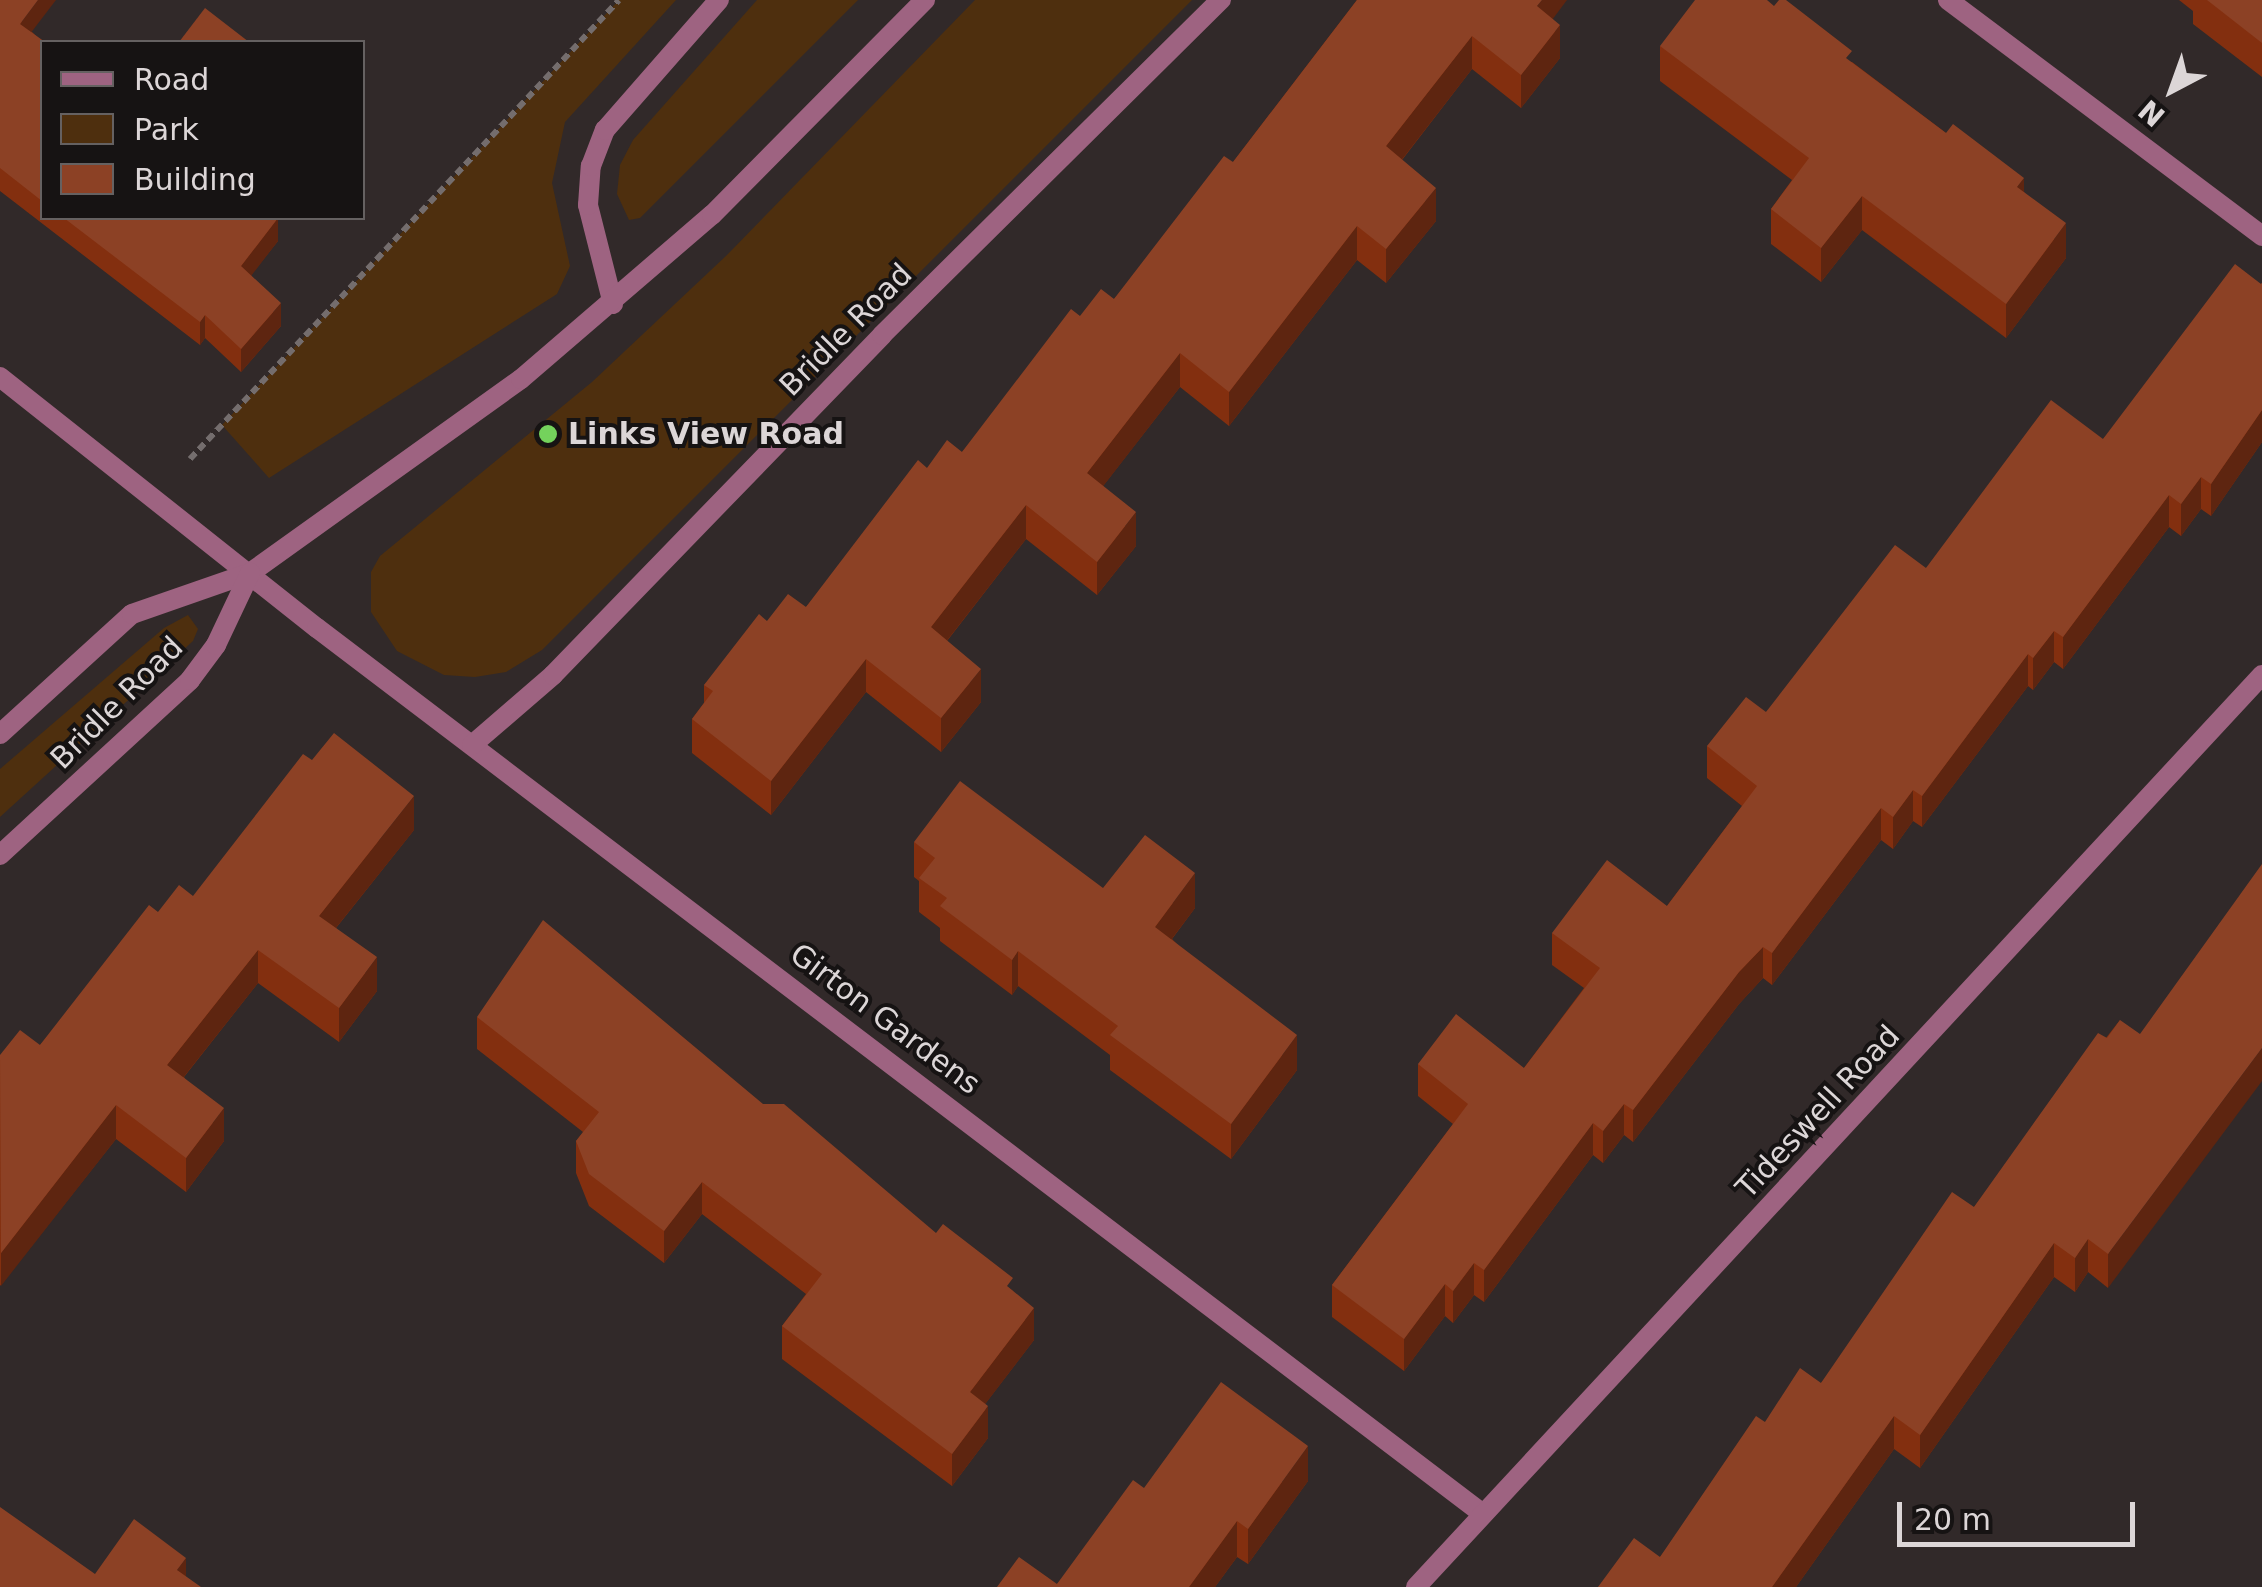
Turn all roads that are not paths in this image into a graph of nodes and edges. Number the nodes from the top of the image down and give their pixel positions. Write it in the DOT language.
graph roads {
  1 [pos="719,0"];
  2 [pos="925,0"];
  3 [pos="1221,0"];
  4 [pos="1948,0"];
  5 [pos="2262,236"];
  6 [pos="613,304"];
  7 [pos="0,376"];
  8 [pos="250,574"];
  9 [pos="2262,676"];
  10 [pos="0,734"];
  11 [pos="472,746"];
  12 [pos="0,854"];
  13 [pos="1483,1514"];
  14 [pos="1416,1587"];
  1 -- 6 [label="street"];
  2 -- 6 [label="street, Bridle Road"];
  3 -- 11 [label="street, Bridle Road"];
  4 -- 5 [label="street"];
  6 -- 8 [label="street, Bridle Road"];
  7 -- 8 [label="street"];
  8 -- 10 [label="street, Bridle Road"];
  8 -- 11 [label="street, Girton Gardens"];
  8 -- 12 [label="street, Bridle Road"];
  9 -- 13 [label="street, Tideswell Road"];
  11 -- 13 [label="street, Girton Gardens"];
  13 -- 14 [label="street, Tideswell Road"];
}
